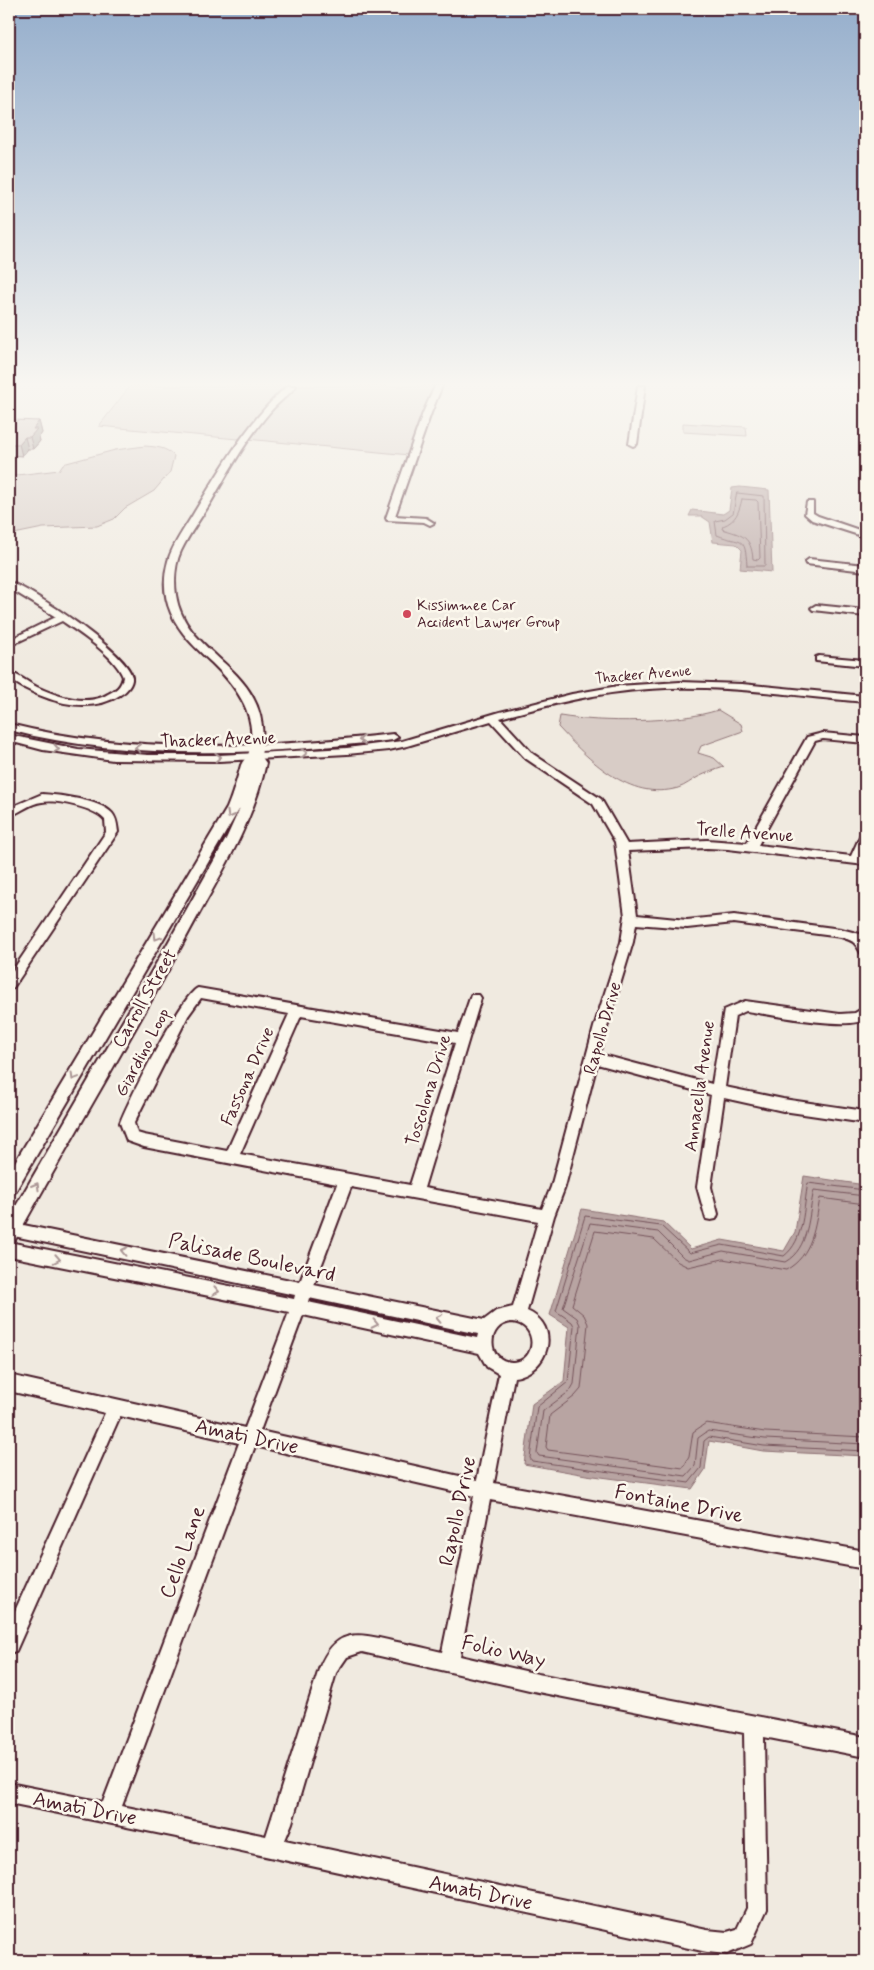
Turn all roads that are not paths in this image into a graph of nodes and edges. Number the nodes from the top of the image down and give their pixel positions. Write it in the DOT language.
graph roads {
  1 [pos="220,478"];
  2 [pos="404,478"];
  3 [pos="810,504"];
  4 [pos="434,524"];
  5 [pos="865,535"];
  6 [pos="809,562"];
  7 [pos="865,568"];
  8 [pos="9,585"];
  9 [pos="816,608"];
  10 [pos="865,613"];
  11 [pos="62,618"];
  12 [pos="9,643"];
  13 [pos="819,659"];
  14 [pos="865,663"];
  15 [pos="9,675"];
  16 [pos="865,699"];
  17 [pos="494,718"];
  18 [pos="9,727"];
  19 [pos="9,738"];
  20 [pos="865,740"];
  21 [pos="256,751"];
  22 [pos="9,812"];
  23 [pos="218,835"];
  24 [pos="865,837"];
  25 [pos="751,847"];
  26 [pos="622,848"];
  27 [pos="860,861"];
  28 [pos="630,919"];
  29 [pos="182,933"];
  30 [pos="865,950"];
  31 [pos="9,985"];
  32 [pos="475,998"];
  33 [pos="297,1010"];
  34 [pos="865,1012"];
  35 [pos="464,1039"];
  36 [pos="593,1058"];
  37 [pos="717,1091"];
  38 [pos="865,1117"];
  39 [pos="230,1158"];
  40 [pos="346,1180"];
  41 [pos="9,1187"];
  42 [pos="415,1192"];
  43 [pos="711,1214"];
  44 [pos="547,1216"];
  45 [pos="10,1230"];
  46 [pos="9,1249"];
  47 [pos="302,1299"];
  48 [pos="518,1315"];
  49 [pos="486,1328"];
  50 [pos="484,1347"];
  51 [pos="508,1369"];
  52 [pos="9,1383"];
  53 [pos="116,1407"];
  54 [pos="249,1437"];
  55 [pos="485,1490"];
  56 [pos="865,1560"];
  57 [pos="9,1644"];
  58 [pos="448,1662"];
  59 [pos="754,1726"];
  60 [pos="865,1747"];
  61 [pos="9,1793"];
  62 [pos="109,1813"];
  63 [pos="272,1848"];
  1 -- 21 [label="main road, Carroll Street"];
  2 -- 4 [label="street"];
  3 -- 5 [label="street"];
  6 -- 7 [label="street"];
  8 -- 11 [label="street"];
  9 -- 10 [label="street"];
  11 -- 12 [label="street"];
  11 -- 15 [label="street"];
  13 -- 14 [label="street"];
  16 -- 17 [label="street, Thacker Avenue"];
  17 -- 21 [label="street, Thacker Avenue"];
  17 -- 26 [label="street, Rapollo Drive"];
  21 -- 18 [label="street, Thacker Avenue, one-way"];
  19 -- 21 [label="street, Thacker Avenue, one-way"];
  20 -- 25 [label="street"];
  21 -- 23 [label="main road, Carroll Street, one-way"];
  21 -- 29 [label="main road, Carroll Street"];
  22 -- 31 [label="street"];
  23 -- 29 [label="main road"];
  23 -- 41 [label="main road, Carroll Street, one-way"];
  24 -- 27 [label="street"];
  25 -- 26 [label="street, Trelle Avenue"];
  25 -- 27 [label="street, Trelle Avenue"];
  26 -- 28 [label="street, Rapollo Drive"];
  28 -- 30 [label="street"];
  28 -- 36 [label="street, Rapollo Drive"];
  45 -- 29 [label="main road, Carroll Street, one-way"];
  32 -- 35 [label="street, Toscolona Drive"];
  33 -- 35 [label="street, Giardino Loop"];
  33 -- 39 [label="street, Fassona Drive"];
  33 -- 39 [label="street, Giardino Loop"];
  34 -- 37 [label="street, Annacella Avenue"];
  35 -- 42 [label="street, Toscolona Drive"];
  36 -- 37 [label="street"];
  36 -- 44 [label="street, Rapollo Drive"];
  37 -- 38 [label="street"];
  37 -- 43 [label="street, Annacella Avenue"];
  39 -- 40 [label="street, Giardino Loop"];
  40 -- 42 [label="street, Giardino Loop"];
  40 -- 47 [label="street, Cello Lane"];
  42 -- 44 [label="street, Giardino Loop"];
  44 -- 48 [label="street, Rapollo Drive"];
  47 -- 45 [label="street, Palisade Boulevard, one-way"];
  46 -- 47 [label="street, Palisade Boulevard, one-way"];
  49 -- 47 [label="street, Palisade Boulevard, one-way"];
  47 -- 50 [label="street, Palisade Boulevard, one-way"];
  47 -- 54 [label="street, Cello Lane"];
  48 -- 49 [label="street"];
  48 -- 51 [label="street"];
  49 -- 50 [label="street"];
  50 -- 51 [label="street"];
  51 -- 55 [label="street, Rapollo Drive"];
  52 -- 53 [label="street, Amati Drive"];
  53 -- 54 [label="street, Amati Drive"];
  53 -- 57 [label="street"];
  54 -- 55 [label="street, Amati Drive"];
  54 -- 62 [label="street, Cello Lane"];
  55 -- 56 [label="street, Fontaine Drive"];
  55 -- 58 [label="street, Rapollo Drive"];
  58 -- 59 [label="street, Folio Way"];
  58 -- 63 [label="street, Folio Way"];
  59 -- 60 [label="street, Folio Way"];
  59 -- 63 [label="street, Amati Drive"];
  61 -- 62 [label="street, Amati Drive"];
  62 -- 63 [label="street, Amati Drive"];
}
